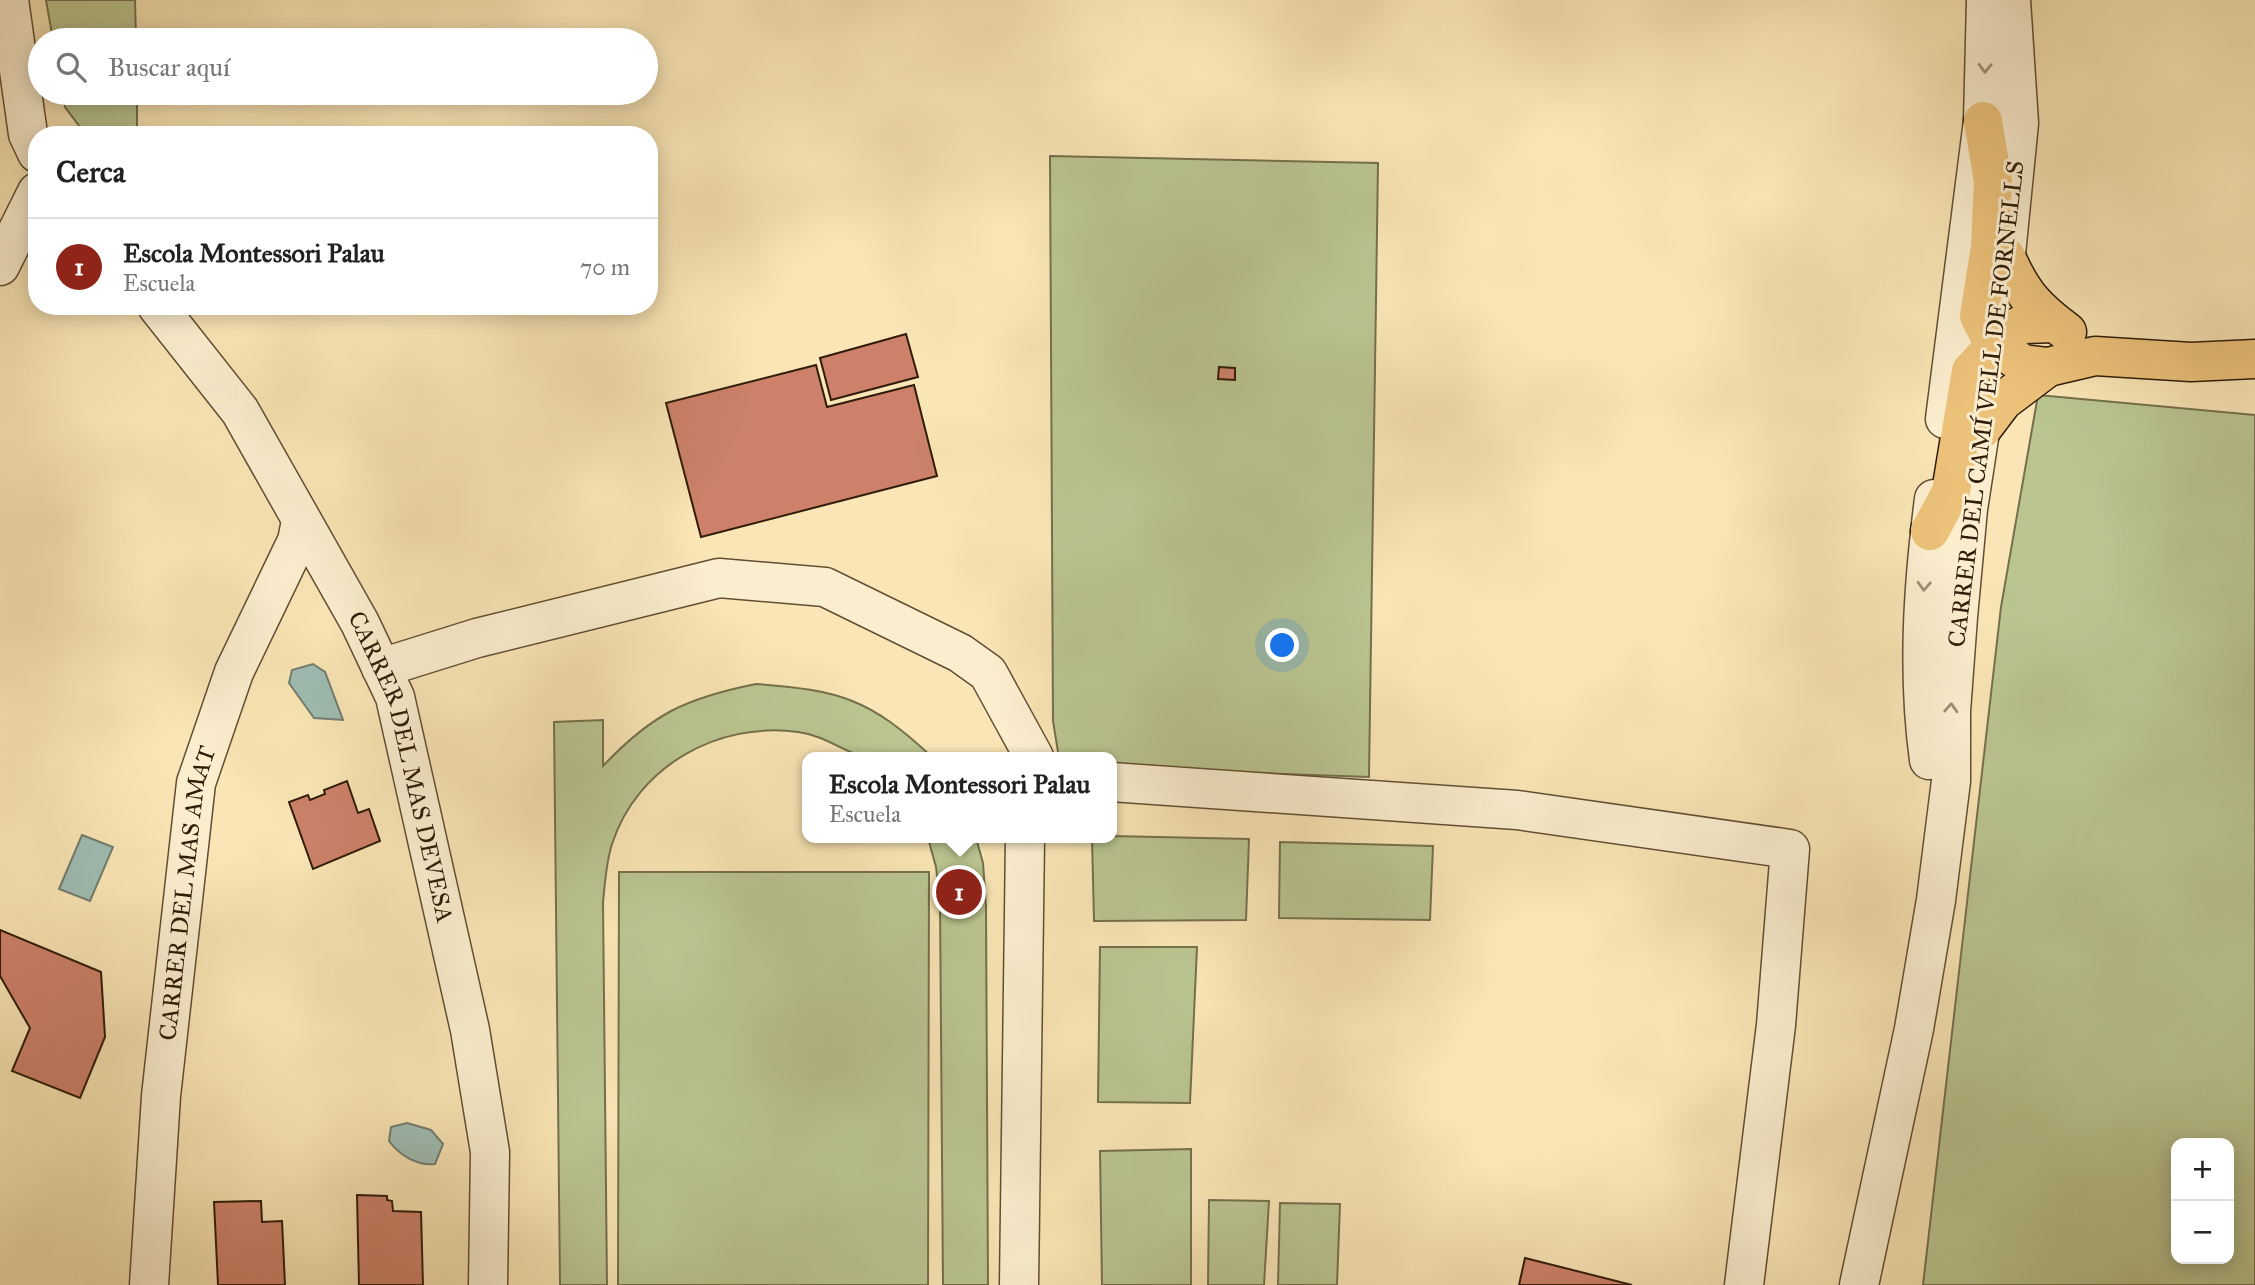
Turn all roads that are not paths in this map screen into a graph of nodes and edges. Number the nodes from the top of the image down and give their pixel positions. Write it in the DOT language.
graph roads {
  1 [pos="9,0"];
  2 [pos="1986,0"];
  3 [pos="2011,0"];
  4 [pos="1983,121"];
  5 [pos="28,134"];
  6 [pos="28,210"];
  7 [pos="2006,257"];
  8 [pos="0,266"];
  9 [pos="164,315"];
  10 [pos="2054,323"];
  11 [pos="2255,339"];
  12 [pos="1994,345"];
  13 [pos="2095,356"];
  14 [pos="2255,359"];
  15 [pos="2191,362"];
  16 [pos="2048,367"];
  17 [pos="1980,430"];
  18 [pos="301,520"];
  19 [pos="1930,531"];
  20 [pos="381,668"];
  21 [pos="1031,752"];
  22 [pos="1117,782"];
  23 [pos="1025,843"];
  24 [pos="1941,849"];
  25 [pos="149,1285"];
  26 [pos="488,1285"];
  27 [pos="1019,1285"];
  28 [pos="1744,1285"];
  29 [pos="1859,1285"];
  1 -- 5 [label="street"];
  2 -- 4 [label="street, CARRER DEL CAMÍ VELL DE FORNELLS, one-way"];
  3 -- 7 [label="street, CARRER DEL CAMÍ VELL DE FORNELLS"];
  4 -- 12 [label="main road"];
  4 -- 19 [label="street, CARRER DEL CAMÍ VELL DE FORNELLS"];
  6 -- 8 [label="street"];
  7 -- 10 [label="main road"];
  7 -- 12 [label="street, CARRER DEL CAMÍ VELL DE FORNELLS"];
  9 -- 18 [label="street, CARRER DEL MAS DEVESA"];
  10 -- 12 [label="main road"];
  10 -- 13 [label="main road"];
  11 -- 15 [label="main road"];
  12 -- 16 [label="main road"];
  12 -- 17 [label="street, CARRER DEL CAMÍ VELL DE FORNELLS"];
  12 -- 19 [label="main road"];
  13 -- 15 [label="main road"];
  13 -- 16 [label="main road"];
  14 -- 15 [label="main road"];
  16 -- 17 [label="main road"];
  24 -- 17 [label="street, CARRER DEL CAMÍ VELL DE FORNELLS, one-way"];
  18 -- 20 [label="street, CARRER DEL MAS DEVESA"];
  18 -- 25 [label="street, CARRER DEL MAS AMAT"];
  19 -- 24 [label="street, CARRER DEL CAMÍ VELL DE FORNELLS, one-way"];
  20 -- 21 [label="street"];
  20 -- 26 [label="street, CARRER DEL MAS DEVESA"];
  22 -- 28 [label="street"];
  23 -- 27 [label="street"];
  24 -- 29 [label="street, CARRER DEL CAMÍ VELL DE FORNELLS"];
}
